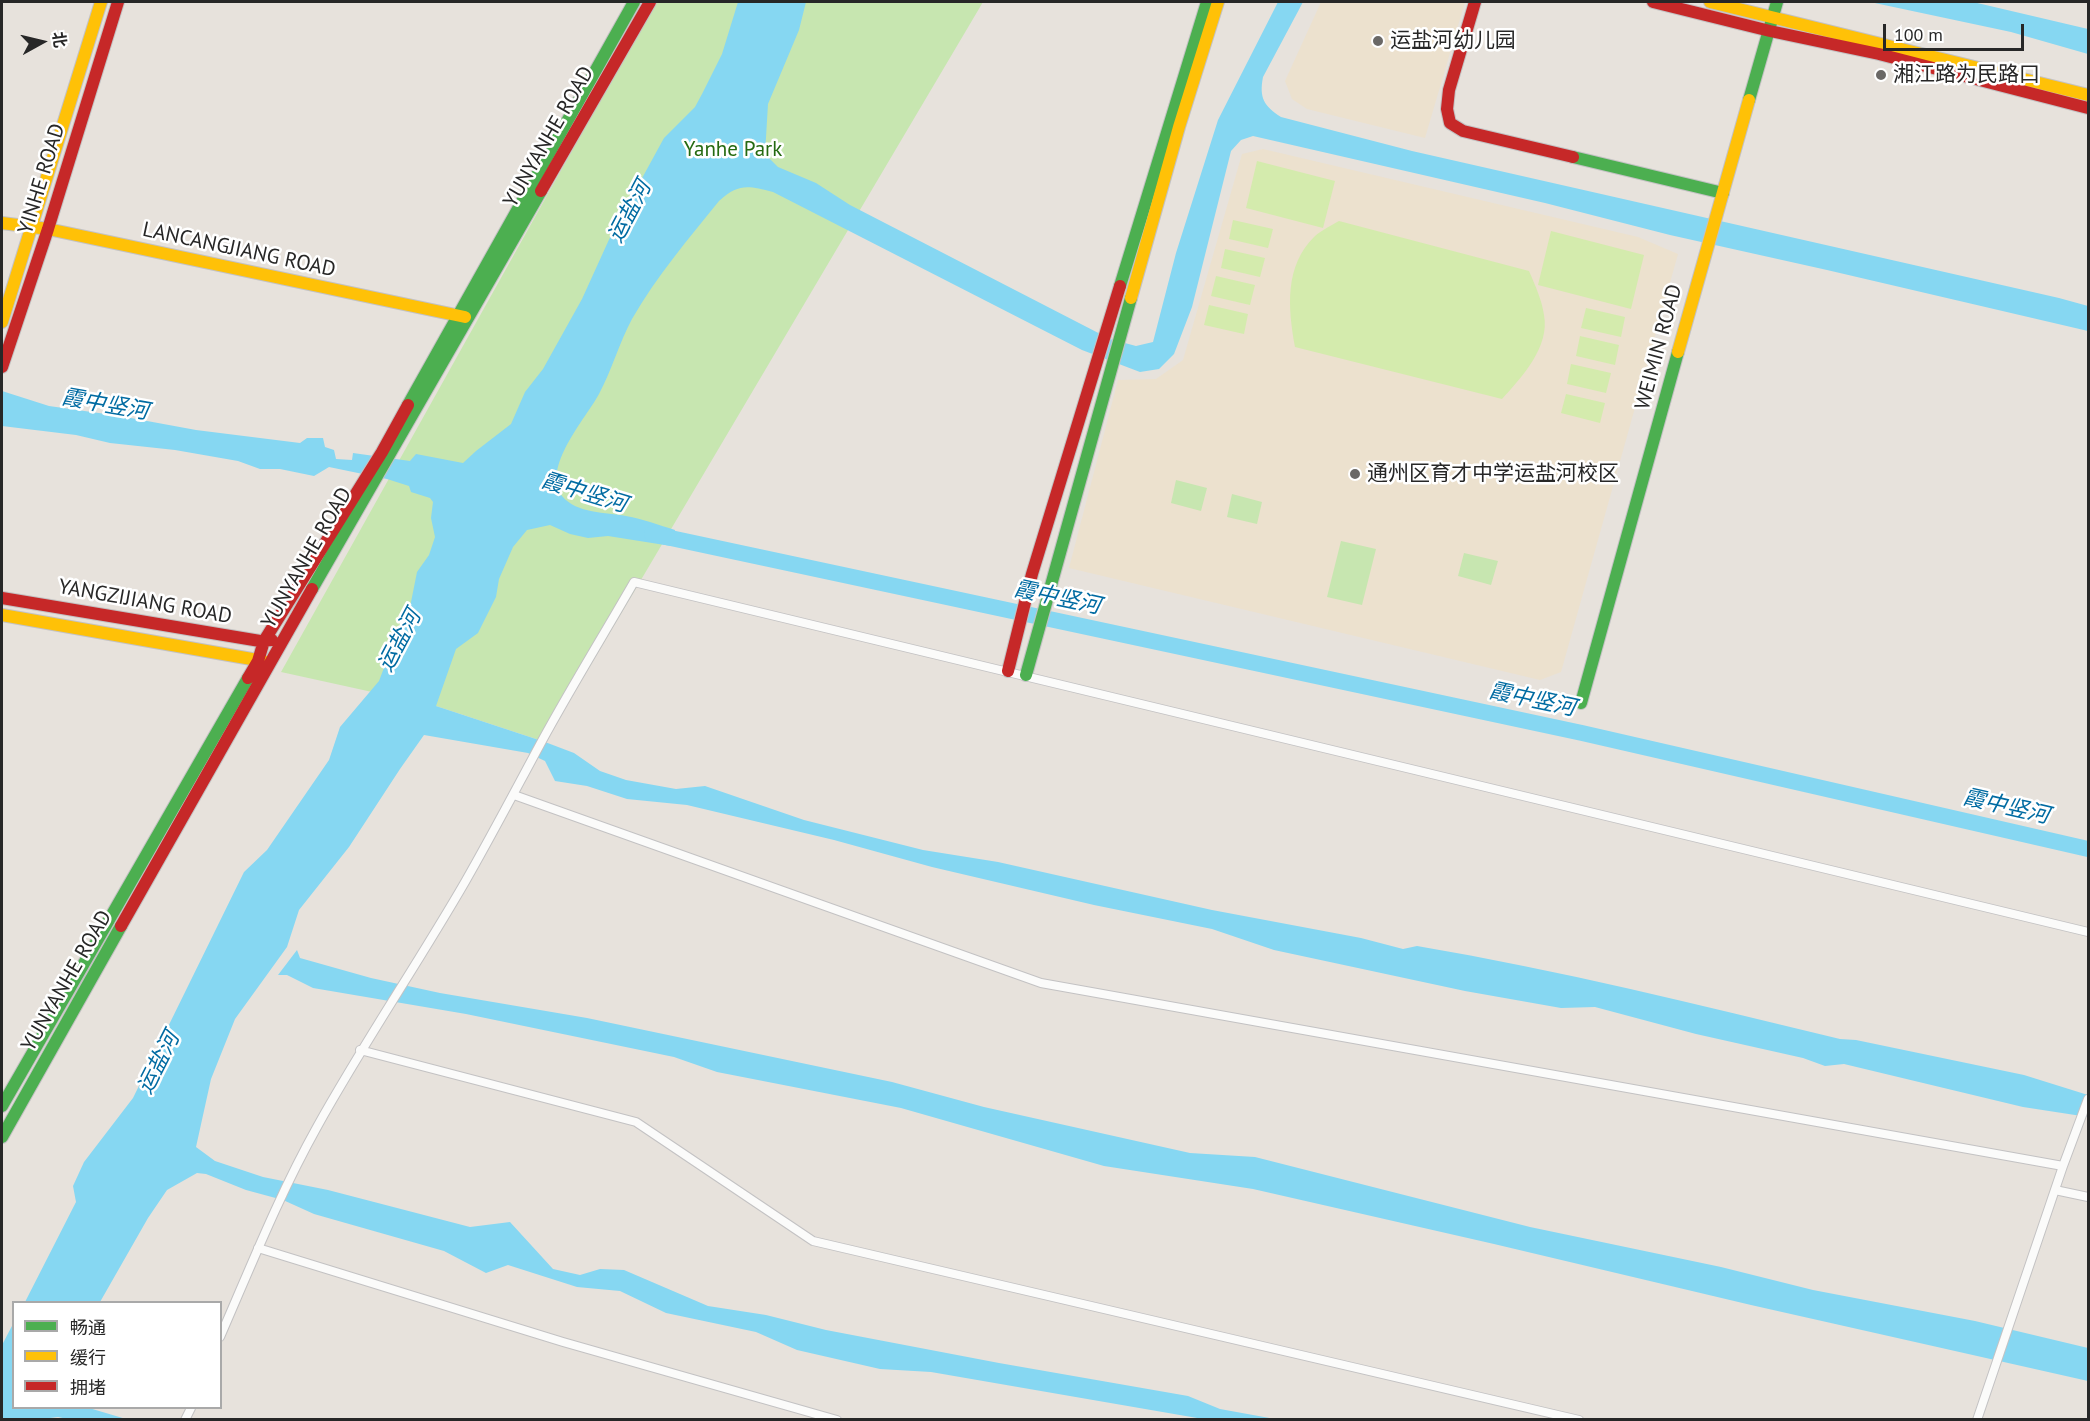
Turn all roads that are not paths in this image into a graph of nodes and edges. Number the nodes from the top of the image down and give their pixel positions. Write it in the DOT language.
graph roads {
  1 [pos="101,2"];
  2 [pos="118,2"];
  3 [pos="634,2"];
  4 [pos="650,2"];
  5 [pos="1208,2"];
  6 [pos="1218,2"];
  7 [pos="1475,2"];
  8 [pos="1653,2"];
  9 [pos="1710,2"];
  10 [pos="1777,2"];
  11 [pos="1773,16"];
  12 [pos="1770,31"];
  13 [pos="2088,95"];
  14 [pos="2088,108"];
  15 [pos="1723,193"];
  16 [pos="2,224"];
  17 [pos="30,228"];
  18 [pos="48,229"];
  19 [pos="463,317"];
  20 [pos="2,322"];
  21 [pos="2,367"];
  22 [pos="369,482"];
  23 [pos="2,597"];
  24 [pos="2,615"];
  25 [pos="282,639"];
  26 [pos="264,641"];
  27 [pos="272,660"];
  28 [pos="258,661"];
  29 [pos="1008,671"];
  30 [pos="1026,675"];
  31 [pos="1581,703"];
  32 [pos="514,795"];
  33 [pos="2088,932"];
  34 [pos="360,1050"];
  35 [pos="2088,1099"];
  36 [pos="2,1106"];
  37 [pos="2,1137"];
  38 [pos="2063,1166"];
  39 [pos="2055,1190"];
  40 [pos="2088,1197"];
  41 [pos="258,1248"];
  42 [pos="222,1332"];
  43 [pos="837,1419"];
  44 [pos="1579,1419"];
  45 [pos="1977,1419"];
  1 -- 17 [label="street, YINHE ROAD"];
  2 -- 18 [label="street, YINHE ROAD"];
  3 -- 19 [label="street, YUNYANHE ROAD"];
  4 -- 19 [label="street, YUNYANHE ROAD"];
  5 -- 29 [label="street"];
  6 -- 30 [label="street"];
  7 -- 15 [label="street"];
  8 -- 12 [label="street"];
  9 -- 11 [label="street"];
  10 -- 11 [label="street, WEIMIN ROAD"];
  11 -- 12 [label="street, WEIMIN ROAD"];
  11 -- 13 [label="street"];
  12 -- 14 [label="street"];
  12 -- 15 [label="street, WEIMIN ROAD"];
  15 -- 31 [label="street, WEIMIN ROAD"];
  16 -- 17 [label="street, LANCANGJIANG ROAD"];
  17 -- 18 [label="street, LANCANGJIANG ROAD"];
  17 -- 20 [label="street, YINHE ROAD"];
  18 -- 19 [label="street, LANCANGJIANG ROAD"];
  18 -- 21 [label="street, YINHE ROAD"];
  19 -- 22 [label="street, YUNYANHE ROAD"];
  22 -- 25 [label="street, YUNYANHE ROAD"];
  22 -- 26 [label="street, YUNYANHE ROAD"];
  23 -- 26 [label="street, YANGZIJIANG ROAD"];
  24 -- 28 [label="street, YANGZIJIANG ROAD"];
  25 -- 26 [label="street, YANGZIJIANG ROAD"];
  25 -- 27 [label="street, YUNYANHE ROAD"];
  26 -- 28 [label="street, YUNYANHE ROAD"];
  27 -- 28 [label="street, YANGZIJIANG ROAD"];
  27 -- 37 [label="street, YUNYANHE ROAD"];
  28 -- 36 [label="street, YUNYANHE ROAD"];
  29 -- 30 [label="street"];
  29 -- 32 [label="street"];
  30 -- 33 [label="street"];
  32 -- 34 [label="street"];
  32 -- 38 [label="street"];
  34 -- 41 [label="street"];
  34 -- 44 [label="street"];
  35 -- 38 [label="street"];
  38 -- 39 [label="street"];
  39 -- 40 [label="street"];
  39 -- 45 [label="street"];
  41 -- 42 [label="street"];
  41 -- 43 [label="street"];
}
